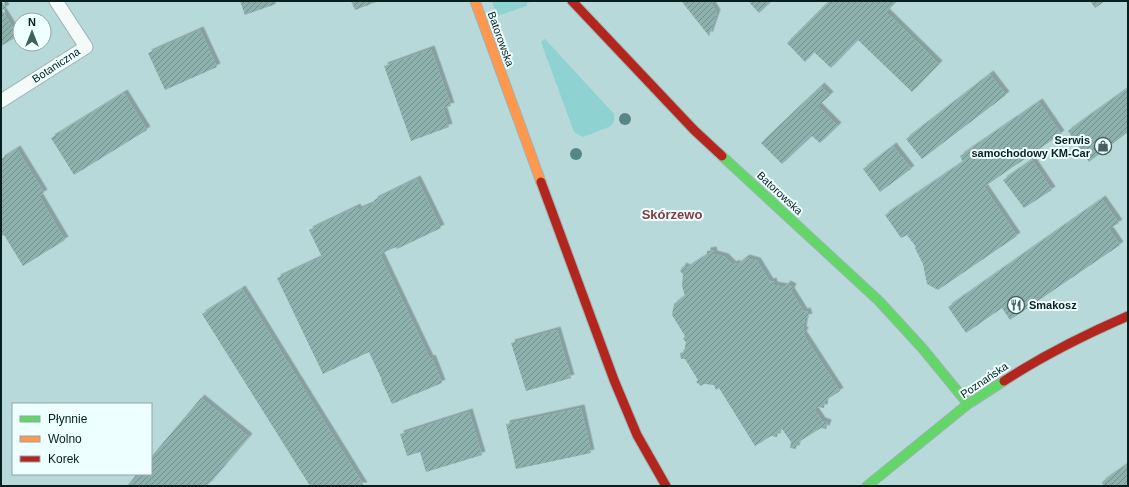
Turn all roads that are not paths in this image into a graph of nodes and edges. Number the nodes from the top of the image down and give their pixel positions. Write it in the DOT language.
graph roads {
  1 [pos="56,1"];
  2 [pos="475,1"];
  3 [pos="572,1"];
  4 [pos="1,101"];
  5 [pos="1128,316"];
  6 [pos="968,404"];
  7 [pos="666,486"];
  8 [pos="867,486"];
  1 -- 4 [label="lane, Botaniczna"];
  2 -- 7 [label="street, Batorowska"];
  3 -- 6 [label="street, Batorowska"];
  5 -- 6 [label="street, Poznańska"];
  6 -- 8 [label="street, Poznańska"];
}
